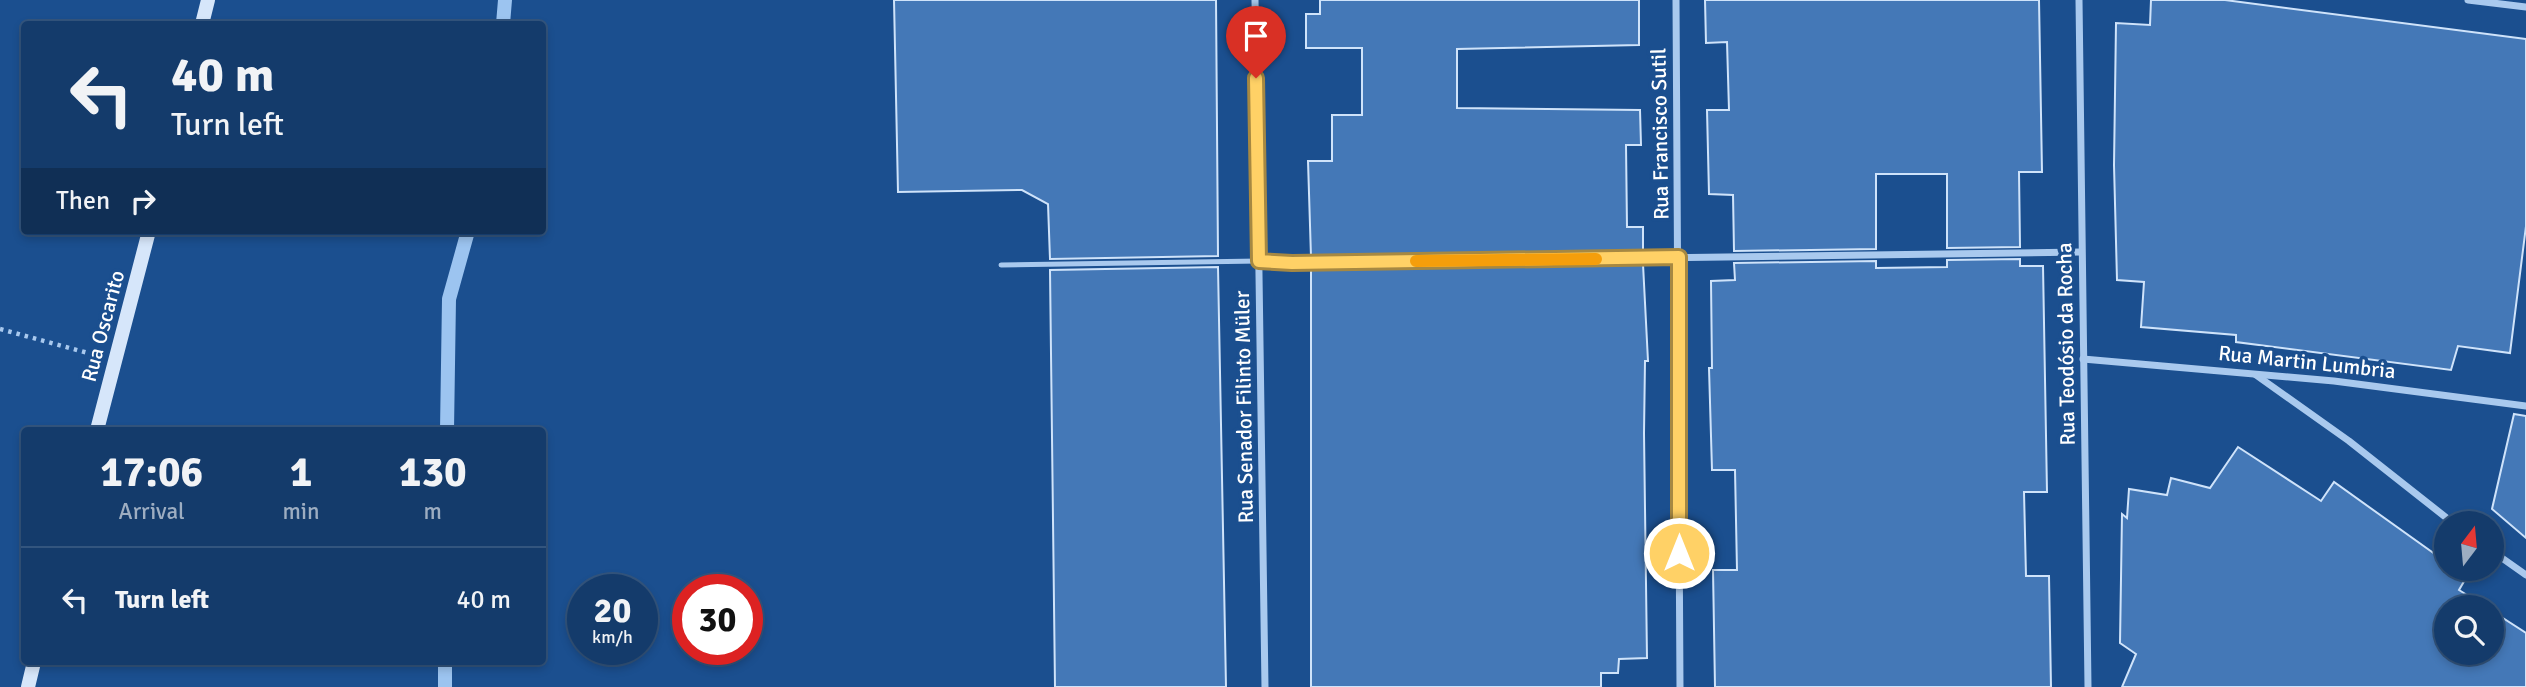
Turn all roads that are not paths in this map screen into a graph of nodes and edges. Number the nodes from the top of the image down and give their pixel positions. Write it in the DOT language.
graph roads {
  1 [pos="208,0"];
  2 [pos="1255,0"];
  3 [pos="1676,0"];
  4 [pos="2078,0"];
  5 [pos="2468,0"];
  6 [pos="2526,7"];
  7 [pos="203,21"];
  8 [pos="148,235"];
  9 [pos="2081,252"];
  10 [pos="1679,257"];
  11 [pos="1259,261"];
  12 [pos="1001,265"];
  13 [pos="2083,359"];
  14 [pos="2255,374"];
  15 [pos="2526,406"];
  16 [pos="98,427"];
  17 [pos="2438,511"];
  18 [pos="2504,559"];
  19 [pos="2526,575"];
  20 [pos="33,665"];
  21 [pos="27,687"];
  22 [pos="1265,687"];
  23 [pos="1679,687"];
  24 [pos="2088,687"];
  1 -- 7 [label="main road"];
  2 -- 11 [label="street, Rua Senador Filinto Müler"];
  3 -- 10 [label="street, Rua Francisco Sutil"];
  4 -- 9 [label="street, Rua Teodósio da Rocha"];
  5 -- 6 [label="street"];
  8 -- 16 [label="main road, Rua Oscarito"];
  9 -- 10 [label="street"];
  9 -- 13 [label="street, Rua Teodósio da Rocha"];
  10 -- 11 [label="street"];
  10 -- 23 [label="street, Rua Francisco Sutil"];
  11 -- 12 [label="lane"];
  11 -- 22 [label="street, Rua Senador Filinto Müler"];
  13 -- 14 [label="street, Rua Martin Lumbria"];
  13 -- 24 [label="street, Rua Teodósio da Rocha"];
  14 -- 15 [label="street, Rua Martin Lumbria"];
  14 -- 17 [label="street"];
  18 -- 19 [label="street"];
  20 -- 21 [label="main road"];
}
